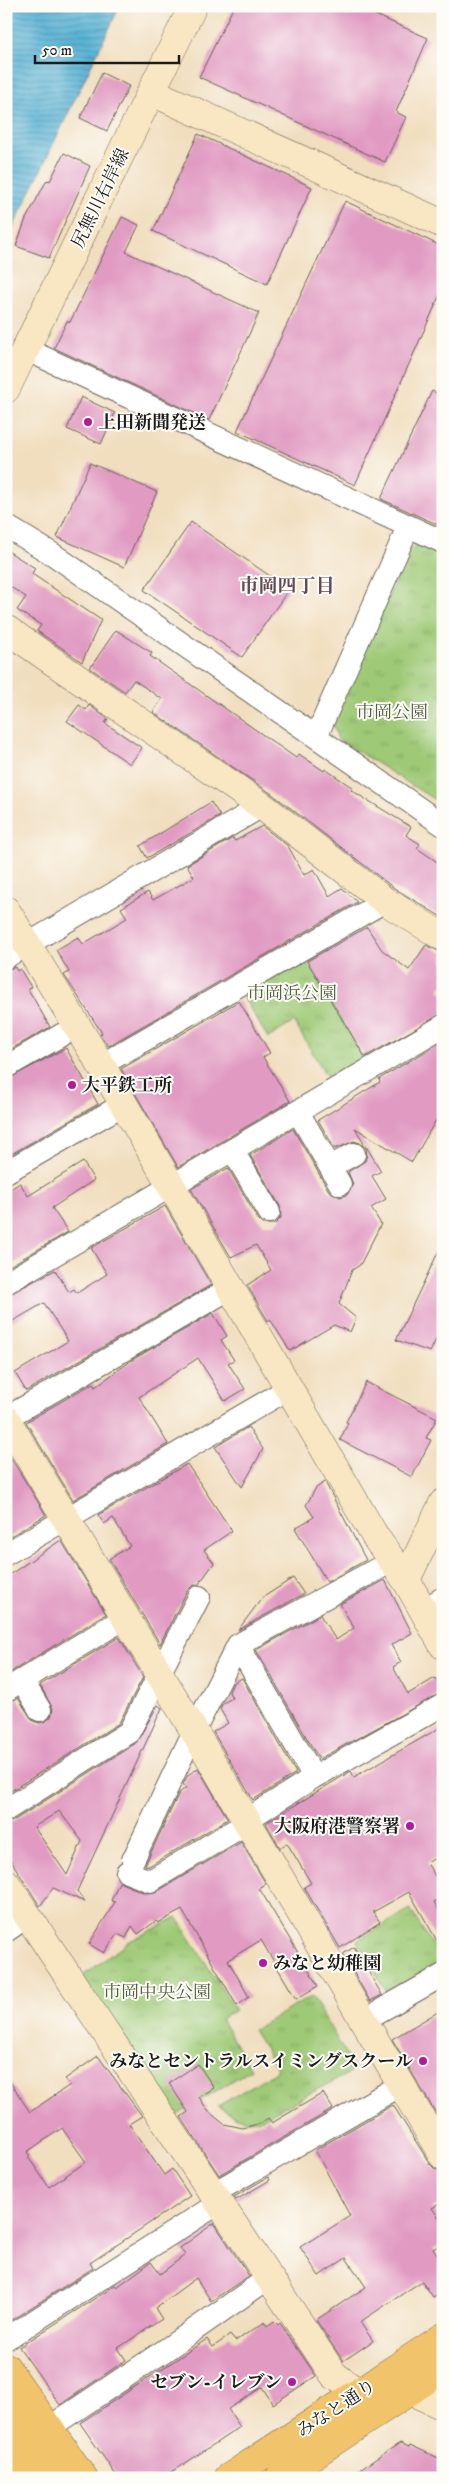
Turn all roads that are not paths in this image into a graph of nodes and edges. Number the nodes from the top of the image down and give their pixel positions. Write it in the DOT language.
graph roads {
  1 [pos="193,6"];
  2 [pos="152,92"];
  3 [pos="443,224"];
  4 [pos="25,349"];
  5 [pos="6,389"];
  6 [pos="6,526"];
  7 [pos="408,527"];
  8 [pos="443,542"];
  9 [pos="6,629"];
  10 [pos="316,737"];
  11 [pos="262,806"];
  12 [pos="443,825"];
  13 [pos="385,901"];
  14 [pos="6,910"];
  15 [pos="443,937"];
  16 [pos="17,951"];
  17 [pos="77,1026"];
  18 [pos="443,1026"];
  19 [pos="101,1065"];
  20 [pos="6,1067"];
  21 [pos="124,1104"];
  22 [pos="298,1112"];
  23 [pos="233,1151"];
  24 [pos="354,1154"];
  25 [pos="6,1172"];
  26 [pos="172,1187"];
  27 [pos="268,1212"];
  28 [pos="6,1283"];
  29 [pos="231,1288"];
  30 [pos="288,1389"];
  31 [pos="6,1418"];
  32 [pos="443,1503"];
  33 [pos="65,1518"];
  34 [pos="6,1554"];
  35 [pos="399,1571"];
  36 [pos="200,1597"];
  37 [pos="433,1604"];
  38 [pos="125,1618"];
  39 [pos="238,1645"];
  40 [pos="443,1645"];
  41 [pos="159,1674"];
  42 [pos="14,1685"];
  43 [pos="443,1705"];
  44 [pos="40,1710"];
  45 [pos="194,1731"];
  46 [pos="314,1776"];
  47 [pos="6,1810"];
  48 [pos="246,1822"];
  49 [pos="6,1883"];
  50 [pos="17,1923"];
  51 [pos="443,1975"];
  52 [pos="364,2020"];
  53 [pos="401,2085"];
  54 [pos="443,2156"];
  55 [pos="216,2198"];
  56 [pos="270,2277"];
  57 [pos="443,2337"];
  58 [pos="6,2339"];
  59 [pos="6,2367"];
  60 [pos="443,2370"];
  61 [pos="411,2391"];
  62 [pos="6,2392"];
  63 [pos="359,2393"];
  64 [pos="443,2406"];
  65 [pos="6,2408"];
  66 [pos="50,2427"];
  67 [pos="6,2453"];
  68 [pos="284,2476"];
  69 [pos="22,2478"];
  70 [pos="52,2478"];
  71 [pos="74,2478"];
  72 [pos="84,2478"];
  73 [pos="228,2478"];
  1 -- 2 [label="street, 尻無川右岸線"];
  2 -- 3 [label="street"];
  2 -- 4 [label="street, 尻無川右岸線"];
  4 -- 5 [label="street, 尻無川右岸線"];
  4 -- 7 [label="street"];
  6 -- 10 [label="street"];
  7 -- 8 [label="street"];
  7 -- 10 [label="street"];
  9 -- 11 [label="street"];
  10 -- 12 [label="street"];
  11 -- 13 [label="street"];
  11 -- 16 [label="street"];
  13 -- 15 [label="street"];
  13 -- 19 [label="street"];
  14 -- 16 [label="street"];
  16 -- 17 [label="street"];
  17 -- 19 [label="street"];
  17 -- 20 [label="street"];
  18 -- 22 [label="street"];
  19 -- 21 [label="street"];
  21 -- 25 [label="street"];
  21 -- 26 [label="street"];
  22 -- 23 [label="street"];
  22 -- 24 [label="street"];
  23 -- 26 [label="street"];
  23 -- 27 [label="street"];
  26 -- 28 [label="street"];
  26 -- 29 [label="street"];
  29 -- 30 [label="street"];
  29 -- 31 [label="street"];
  30 -- 33 [label="street"];
  30 -- 35 [label="street"];
  31 -- 33 [label="street"];
  32 -- 35 [label="street"];
  33 -- 34 [label="street"];
  33 -- 38 [label="street"];
  35 -- 37 [label="street"];
  35 -- 39 [label="street"];
  36 -- 41 [label="street"];
  37 -- 40 [label="street"];
  38 -- 41 [label="street"];
  38 -- 42 [label="street"];
  39 -- 45 [label="street"];
  39 -- 46 [label="street"];
  41 -- 45 [label="street"];
  41 -- 47 [label="street"];
  42 -- 44 [label="street"];
  43 -- 46 [label="street"];
  45 -- 48 [label="street"];
  45 -- 48 [label="street"];
  46 -- 48 [label="street"];
  48 -- 52 [label="street"];
  49 -- 50 [label="street"];
  50 -- 55 [label="street"];
  51 -- 52 [label="street"];
  52 -- 53 [label="street"];
  53 -- 54 [label="street"];
  53 -- 55 [label="street"];
  55 -- 56 [label="street"];
  55 -- 58 [label="street"];
  56 -- 63 [label="street"];
  56 -- 66 [label="street"];
  57 -- 63 [label="highway, みなと通り"];
  59 -- 66 [label="highway"];
  60 -- 61 [label="highway, みなと通り"];
  61 -- 63 [label="street"];
  61 -- 64 [label="street"];
  61 -- 68 [label="highway, みなと通り"];
  62 -- 71 [label="highway"];
  63 -- 73 [label="highway, みなと通り"];
  65 -- 70 [label="highway"];
  66 -- 72 [label="highway"];
  67 -- 69 [label="highway"];
}
